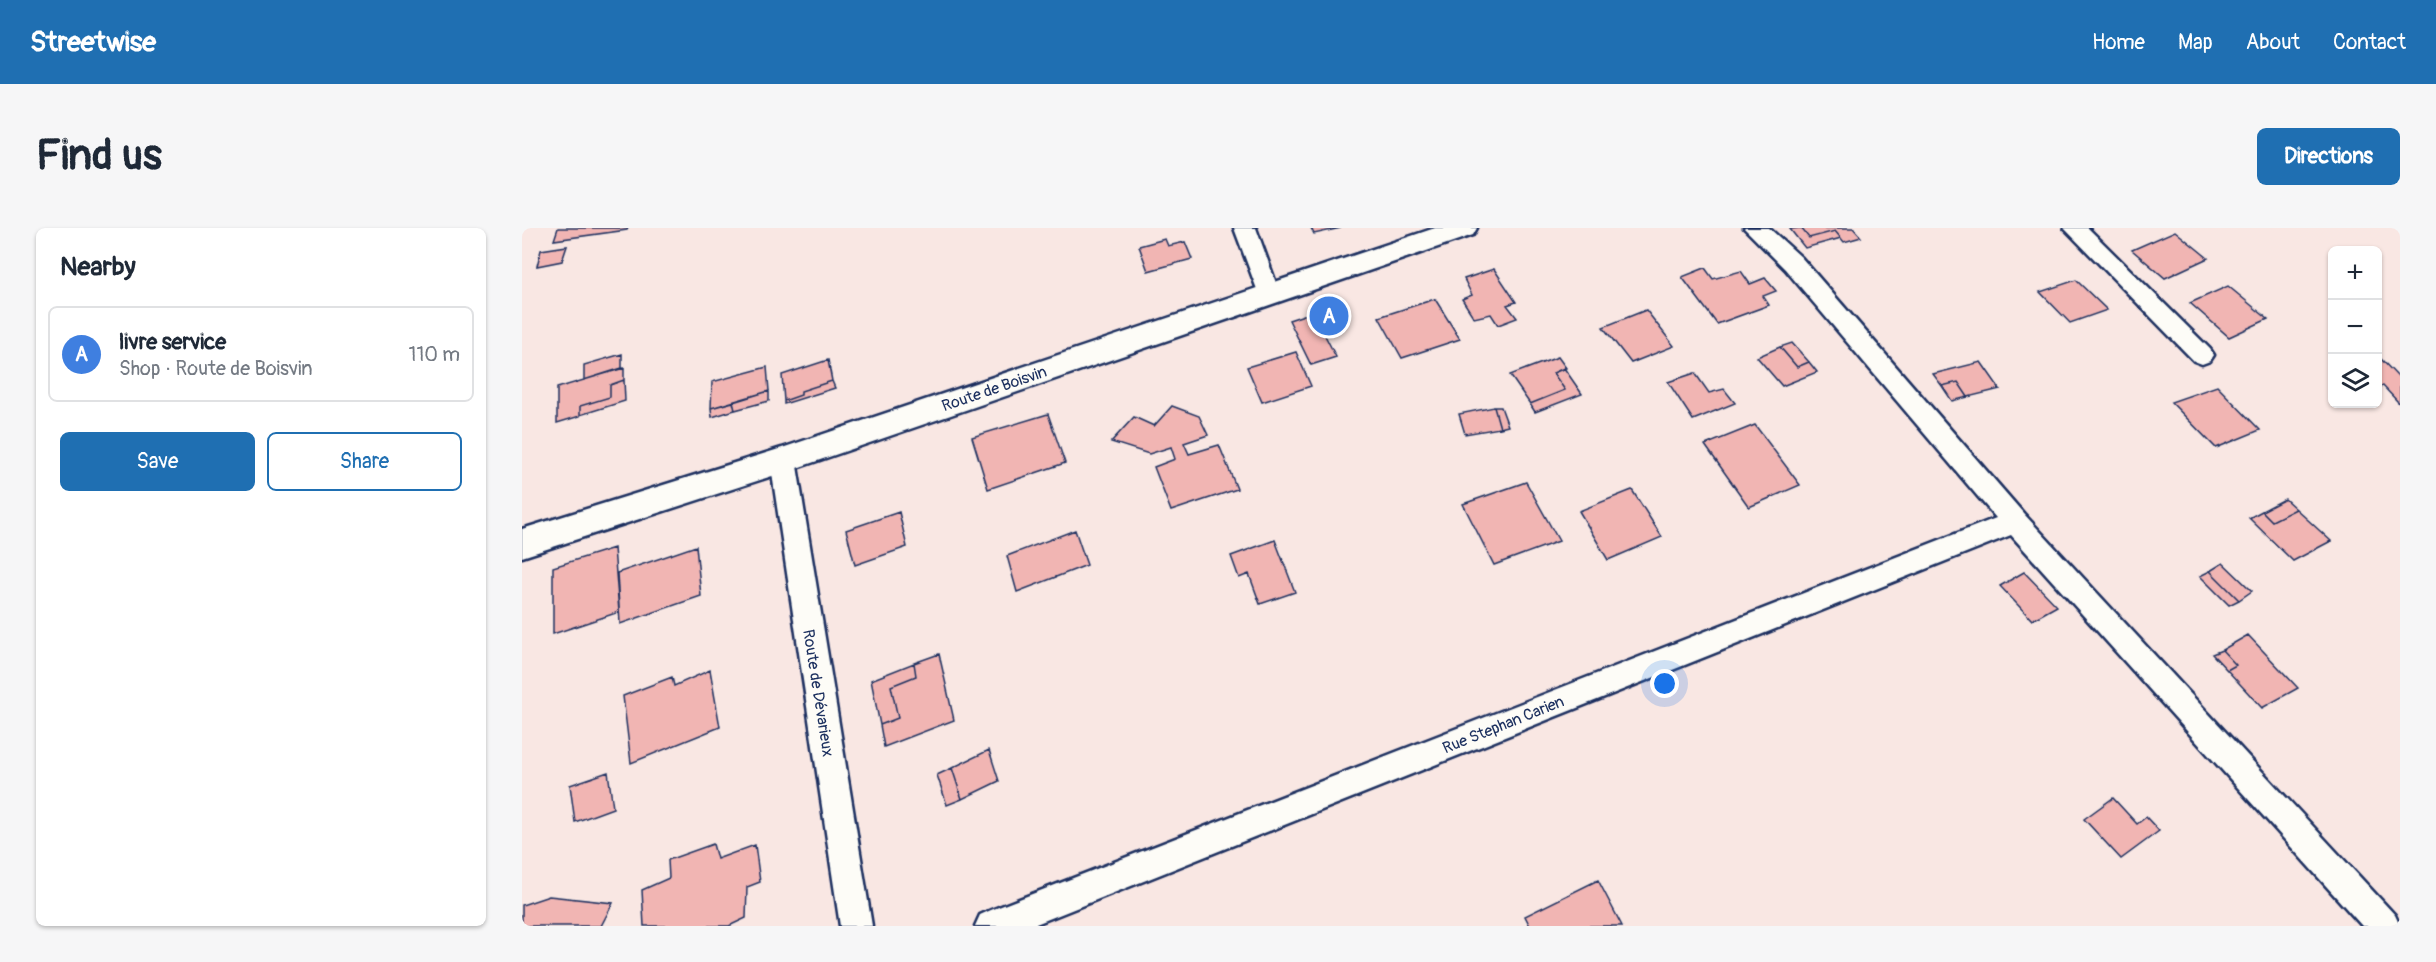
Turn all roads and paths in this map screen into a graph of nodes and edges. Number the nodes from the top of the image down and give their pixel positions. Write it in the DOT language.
graph roads {
  1 [pos="1245,228"];
  2 [pos="1464,228"];
  3 [pos="1755,228"];
  4 [pos="2075,228"];
  5 [pos="1269,294"];
  6 [pos="2202,355"];
  7 [pos="783,460"];
  8 [pos="2015,522"];
  9 [pos="522,543"];
  10 [pos="856,926"];
  11 [pos="991,926"];
  12 [pos="2384,926"];
  1 -- 5 [label="street"];
  2 -- 5 [label="main road, Route de Boisvin"];
  3 -- 8 [label="street"];
  4 -- 6 [label="street"];
  5 -- 7 [label="main road, Route de Boisvin"];
  7 -- 9 [label="main road, Route de Boisvin"];
  7 -- 10 [label="street, Route de Dévarieux"];
  8 -- 11 [label="street, Rue Stephan Carien"];
  8 -- 12 [label="street"];
}
